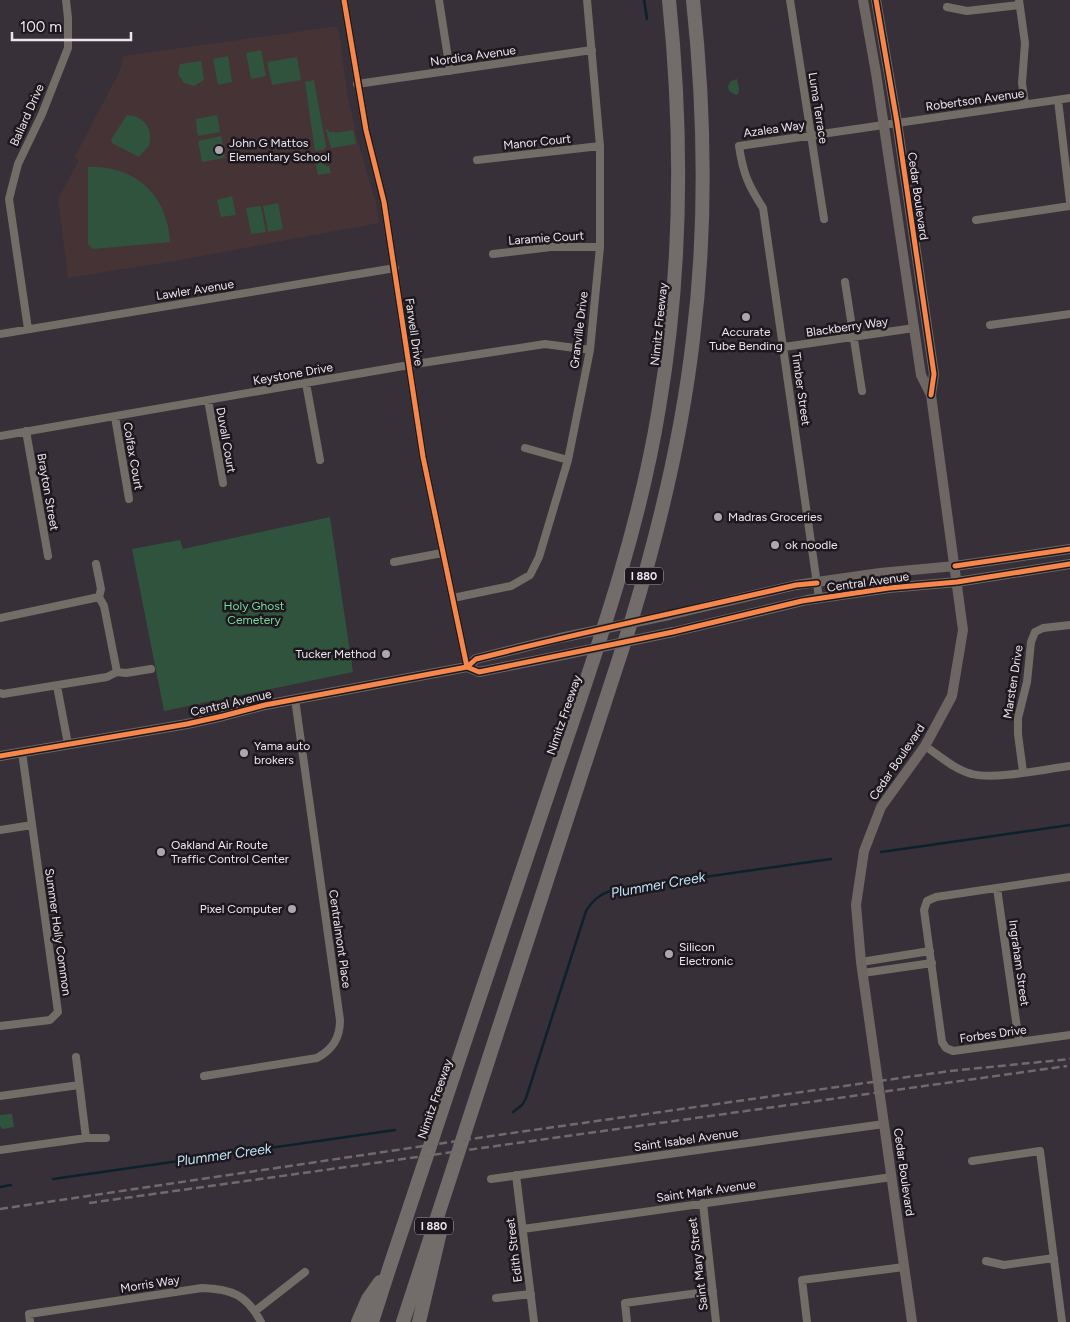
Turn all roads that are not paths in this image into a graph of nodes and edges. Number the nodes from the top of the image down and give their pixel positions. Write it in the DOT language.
graph roads {
  1 [pos="66,0"];
  2 [pos="344,0"];
  3 [pos="439,0"];
  4 [pos="587,0"];
  5 [pos="669,0"];
  6 [pos="693,0"];
  7 [pos="790,0"];
  8 [pos="863,0"];
  9 [pos="876,0"];
  10 [pos="1019,3"];
  11 [pos="947,7"];
  12 [pos="592,50"];
  13 [pos="450,71"];
  14 [pos="357,84"];
  15 [pos="1070,98"];
  16 [pos="1058,100"];
  17 [pos="1025,104"];
  18 [pos="897,122"];
  19 [pos="884,124"];
  20 [pos="811,135"];
  21 [pos="600,146"];
  22 [pos="477,160"];
  23 [pos="749,187"];
  24 [pos="1070,202"];
  25 [pos="1070,206"];
  26 [pos="824,219"];
  27 [pos="976,220"];
  28 [pos="600,247"];
  29 [pos="493,254"];
  30 [pos="395,268"];
  31 [pos="845,282"];
  32 [pos="1070,314"];
  33 [pos="990,325"];
  34 [pos="914,328"];
  35 [pos="28,329"];
  36 [pos="0,334"];
  37 [pos="854,337"];
  38 [pos="784,347"];
  39 [pos="590,350"];
  40 [pos="409,365"];
  41 [pos="306,383"];
  42 [pos="862,391"];
  43 [pos="931,395"];
  44 [pos="208,400"];
  45 [pos="115,417"];
  46 [pos="26,431"];
  47 [pos="0,436"];
  48 [pos="525,448"];
  49 [pos="320,460"];
  50 [pos="568,460"];
  51 [pos="223,483"];
  52 [pos="129,499"];
  53 [pos="1070,549"];
  54 [pos="442,553"];
  55 [pos="48,556"];
  56 [pos="394,562"];
  57 [pos="96,564"];
  58 [pos="1070,564"];
  59 [pos="955,566"];
  60 [pos="957,582"];
  61 [pos="817,583"];
  62 [pos="99,597"];
  63 [pos="453,598"];
  64 [pos="820,598"];
  65 [pos="0,618"];
  66 [pos="1070,625"];
  67 [pos="466,667"];
  68 [pos="151,669"];
  69 [pos="117,672"];
  70 [pos="57,686"];
  71 [pos="0,693"];
  72 [pos="294,699"];
  73 [pos="68,744"];
  74 [pos="926,746"];
  75 [pos="22,752"];
  76 [pos="0,756"];
  77 [pos="1070,766"];
  78 [pos="1023,772"];
  79 [pos="32,825"];
  80 [pos="0,830"];
  81 [pos="1070,877"];
  82 [pos="997,888"];
  83 [pos="930,951"];
  84 [pos="861,962"];
  85 [pos="932,963"];
  86 [pos="863,973"];
  87 [pos="0,1026"];
  88 [pos="1070,1035"];
  89 [pos="1019,1042"];
  90 [pos="76,1057"];
  91 [pos="204,1076"];
  92 [pos="78,1085"];
  93 [pos="0,1096"];
  94 [pos="884,1124"];
  95 [pos="464,1130"];
  96 [pos="86,1138"];
  97 [pos="106,1138"];
  98 [pos="0,1150"];
  99 [pos="972,1161"];
  100 [pos="516,1175"];
  101 [pos="892,1176"];
  102 [pos="491,1179"];
  103 [pos="702,1203"];
  104 [pos="523,1229"];
  105 [pos="1054,1258"];
  106 [pos="986,1261"];
  107 [pos="904,1267"];
  108 [pos="389,1269"];
  109 [pos="305,1272"];
  110 [pos="712,1291"];
  111 [pos="531,1294"];
  112 [pos="496,1298"];
  113 [pos="255,1311"];
  114 [pos="29,1318"];
  115 [pos="261,1322"];
  116 [pos="358,1322"];
  117 [pos="372,1322"];
  118 [pos="403,1322"];
  119 [pos="419,1322"];
  120 [pos="534,1322"];
  121 [pos="627,1322"];
  122 [pos="716,1322"];
  123 [pos="807,1322"];
  124 [pos="912,1322"];
  125 [pos="1062,1322"];
  1 -- 35 [label="street, Ballard Drive"];
  2 -- 14 [label="street, Farwell Drive"];
  3 -- 13 [label="street"];
  4 -- 12 [label="street, Granville Drive"];
  5 -- 108 [label="highway, Nimitz Freeway / I 880"];
  6 -- 95 [label="highway, I 880"];
  7 -- 20 [label="street, Luma Terrace"];
  8 -- 19 [label="main road, Cedar Boulevard"];
  9 -- 18 [label="main road, Cedar Boulevard"];
  10 -- 11 [label="street"];
  10 -- 17 [label="street"];
  12 -- 13 [label="street, Nordica Avenue"];
  12 -- 21 [label="street, Granville Drive"];
  13 -- 14 [label="street, Nordica Avenue"];
  14 -- 30 [label="street, Farwell Drive"];
  15 -- 16 [label="street, Robertson Avenue"];
  16 -- 17 [label="street, Robertson Avenue"];
  16 -- 24 [label="street"];
  17 -- 18 [label="street, Robertson Avenue"];
  18 -- 19 [label="street, Robertson Avenue"];
  18 -- 43 [label="main road, Cedar Boulevard"];
  19 -- 20 [label="street, Azalea Way"];
  19 -- 34 [label="main road, Cedar Boulevard"];
  20 -- 23 [label="street, Azalea Way"];
  20 -- 26 [label="street, Luma Terrace"];
  21 -- 22 [label="street, Manor Court"];
  21 -- 28 [label="street, Granville Drive"];
  23 -- 38 [label="street, Timber Street"];
  25 -- 27 [label="street"];
  28 -- 29 [label="street, Laramie Court"];
  28 -- 39 [label="street, Granville Drive"];
  30 -- 35 [label="street, Lawler Avenue"];
  30 -- 40 [label="street, Farwell Drive"];
  31 -- 37 [label="street"];
  32 -- 33 [label="street"];
  34 -- 37 [label="street, Blackberry Way"];
  34 -- 43 [label="main road, Cedar Boulevard"];
  35 -- 36 [label="street, Lawler Avenue"];
  37 -- 38 [label="street, Blackberry Way"];
  37 -- 42 [label="street"];
  38 -- 61 [label="street, Timber Street"];
  39 -- 40 [label="street, Keystone Drive"];
  39 -- 50 [label="street, Granville Drive"];
  40 -- 41 [label="street, Keystone Drive"];
  40 -- 54 [label="street, Farwell Drive"];
  41 -- 44 [label="street, Keystone Drive"];
  41 -- 49 [label="street"];
  43 -- 59 [label="main road, Cedar Boulevard"];
  44 -- 45 [label="street, Keystone Drive"];
  44 -- 51 [label="street, Duvall Court"];
  45 -- 46 [label="street, Keystone Drive"];
  45 -- 52 [label="street, Colfax Court"];
  46 -- 47 [label="street, Keystone Drive"];
  46 -- 55 [label="street, Brayton Street"];
  48 -- 50 [label="street"];
  50 -- 63 [label="street, Granville Drive"];
  53 -- 59 [label="main road, Central Avenue"];
  54 -- 56 [label="street"];
  54 -- 63 [label="street, Farwell Drive"];
  57 -- 62 [label="street"];
  58 -- 60 [label="main road, Central Avenue"];
  59 -- 60 [label="main road, Cedar Boulevard"];
  59 -- 61 [label="main road, Central Avenue"];
  60 -- 64 [label="main road, Central Avenue"];
  60 -- 74 [label="main road, Cedar Boulevard"];
  61 -- 64 [label="street, Timber Street"];
  61 -- 67 [label="main road, Central Avenue, bridge"];
  62 -- 65 [label="street"];
  62 -- 69 [label="street"];
  63 -- 67 [label="street, Farwell Drive"];
  64 -- 67 [label="main road, Central Avenue, bridge"];
  66 -- 78 [label="street, Marsten Drive"];
  67 -- 72 [label="main road, Central Avenue"];
  68 -- 69 [label="street"];
  69 -- 70 [label="street"];
  70 -- 71 [label="street"];
  70 -- 73 [label="street"];
  72 -- 73 [label="main road, Central Avenue"];
  72 -- 91 [label="street, Centralmont Place"];
  73 -- 75 [label="main road, Central Avenue"];
  74 -- 78 [label="street"];
  74 -- 84 [label="main road, Cedar Boulevard"];
  75 -- 76 [label="main road, Central Avenue"];
  75 -- 79 [label="street, Summer Holly Common"];
  77 -- 78 [label="street"];
  79 -- 80 [label="street"];
  79 -- 87 [label="street, Summer Holly Common"];
  81 -- 82 [label="street, Forbes Drive"];
  82 -- 83 [label="street, Forbes Drive"];
  82 -- 89 [label="street, Ingraham Street"];
  83 -- 84 [label="street"];
  83 -- 85 [label="street, Forbes Drive"];
  84 -- 86 [label="main road, Cedar Boulevard"];
  85 -- 86 [label="street"];
  85 -- 89 [label="street, Forbes Drive"];
  86 -- 94 [label="main road, Cedar Boulevard"];
  88 -- 89 [label="street, Forbes Drive"];
  90 -- 92 [label="street"];
  92 -- 93 [label="street"];
  92 -- 96 [label="street"];
  94 -- 100 [label="street, Saint Isabel Avenue"];
  94 -- 101 [label="main road, Cedar Boulevard"];
  95 -- 118 [label="highway, I 880"];
  95 -- 119 [label="highway"];
  96 -- 97 [label="street"];
  96 -- 98 [label="street"];
  99 -- 105 [label="street"];
  100 -- 102 [label="street, Saint Isabel Avenue"];
  100 -- 104 [label="street, Edith Street"];
  101 -- 103 [label="street, Saint Mark Avenue"];
  101 -- 107 [label="main road, Cedar Boulevard"];
  103 -- 104 [label="street, Saint Mark Avenue"];
  103 -- 110 [label="street, Saint Mary Street"];
  104 -- 111 [label="street, Edith Street"];
  105 -- 106 [label="street"];
  105 -- 125 [label="street"];
  107 -- 123 [label="street"];
  107 -- 124 [label="main road, Cedar Boulevard"];
  108 -- 116 [label="highway"];
  108 -- 117 [label="highway, Nimitz Freeway / I 880"];
  109 -- 113 [label="street"];
  110 -- 121 [label="street"];
  110 -- 122 [label="street, Saint Mary Street"];
  111 -- 112 [label="street"];
  111 -- 120 [label="street, Edith Street"];
  113 -- 114 [label="street, Morris Way"];
  113 -- 115 [label="street, Morris Way"];
}
